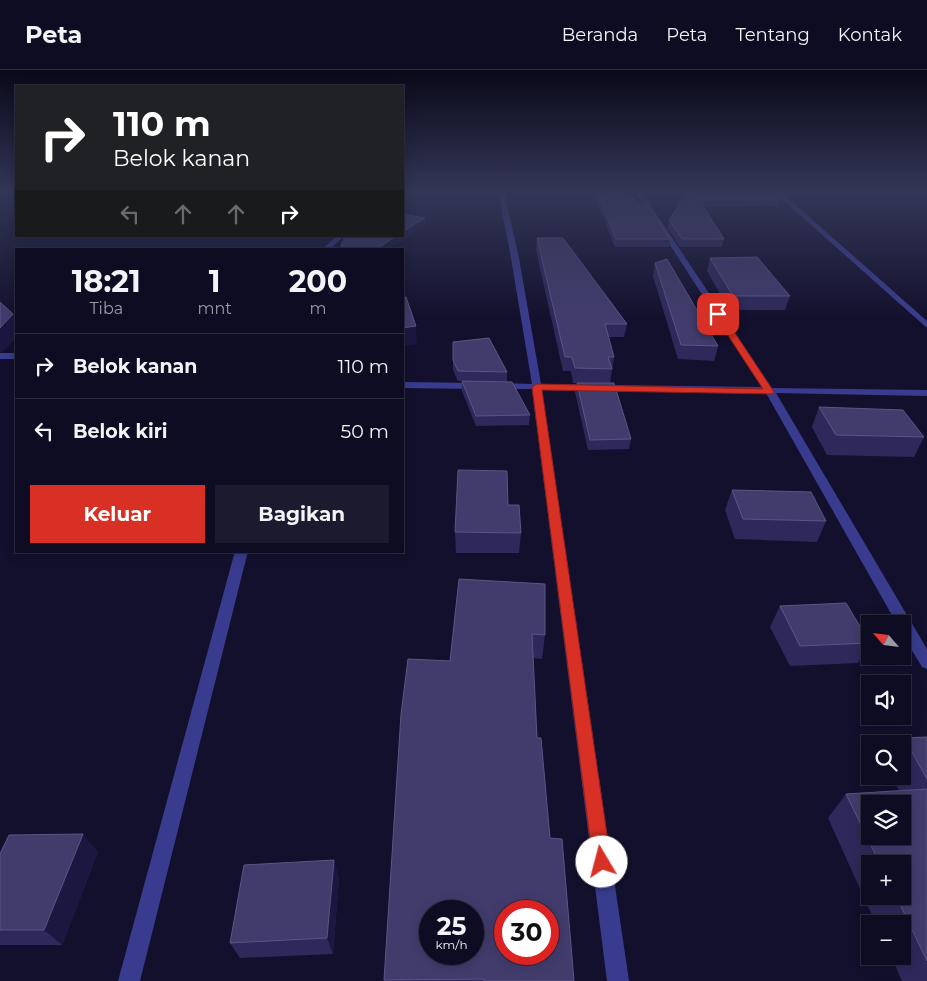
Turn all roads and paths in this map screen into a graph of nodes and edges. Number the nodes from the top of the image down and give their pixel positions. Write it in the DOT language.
graph roads {
  1 [pos="510,234"];
  2 [pos="666,234"];
  3 [pos="824,234"];
  4 [pos="341,237"];
  5 [pos="326,248"];
  6 [pos="927,325"];
  7 [pos="0,356"];
  8 [pos="15,356"];
  9 [pos="404,385"];
  10 [pos="537,387"];
  11 [pos="770,392"];
  12 [pos="927,393"];
  13 [pos="241,553"];
  14 [pos="927,663"];
  15 [pos="128,981"];
  16 [pos="618,981"];
  1 -- 10 [label="street"];
  2 -- 11 [label="street"];
  3 -- 6 [label="street"];
  4 -- 5 [label="street"];
  7 -- 8 [label="street"];
  9 -- 10 [label="street"];
  10 -- 11 [label="street"];
  10 -- 16 [label="street"];
  11 -- 12 [label="street"];
  11 -- 14 [label="street"];
  13 -- 15 [label="street"];
}
